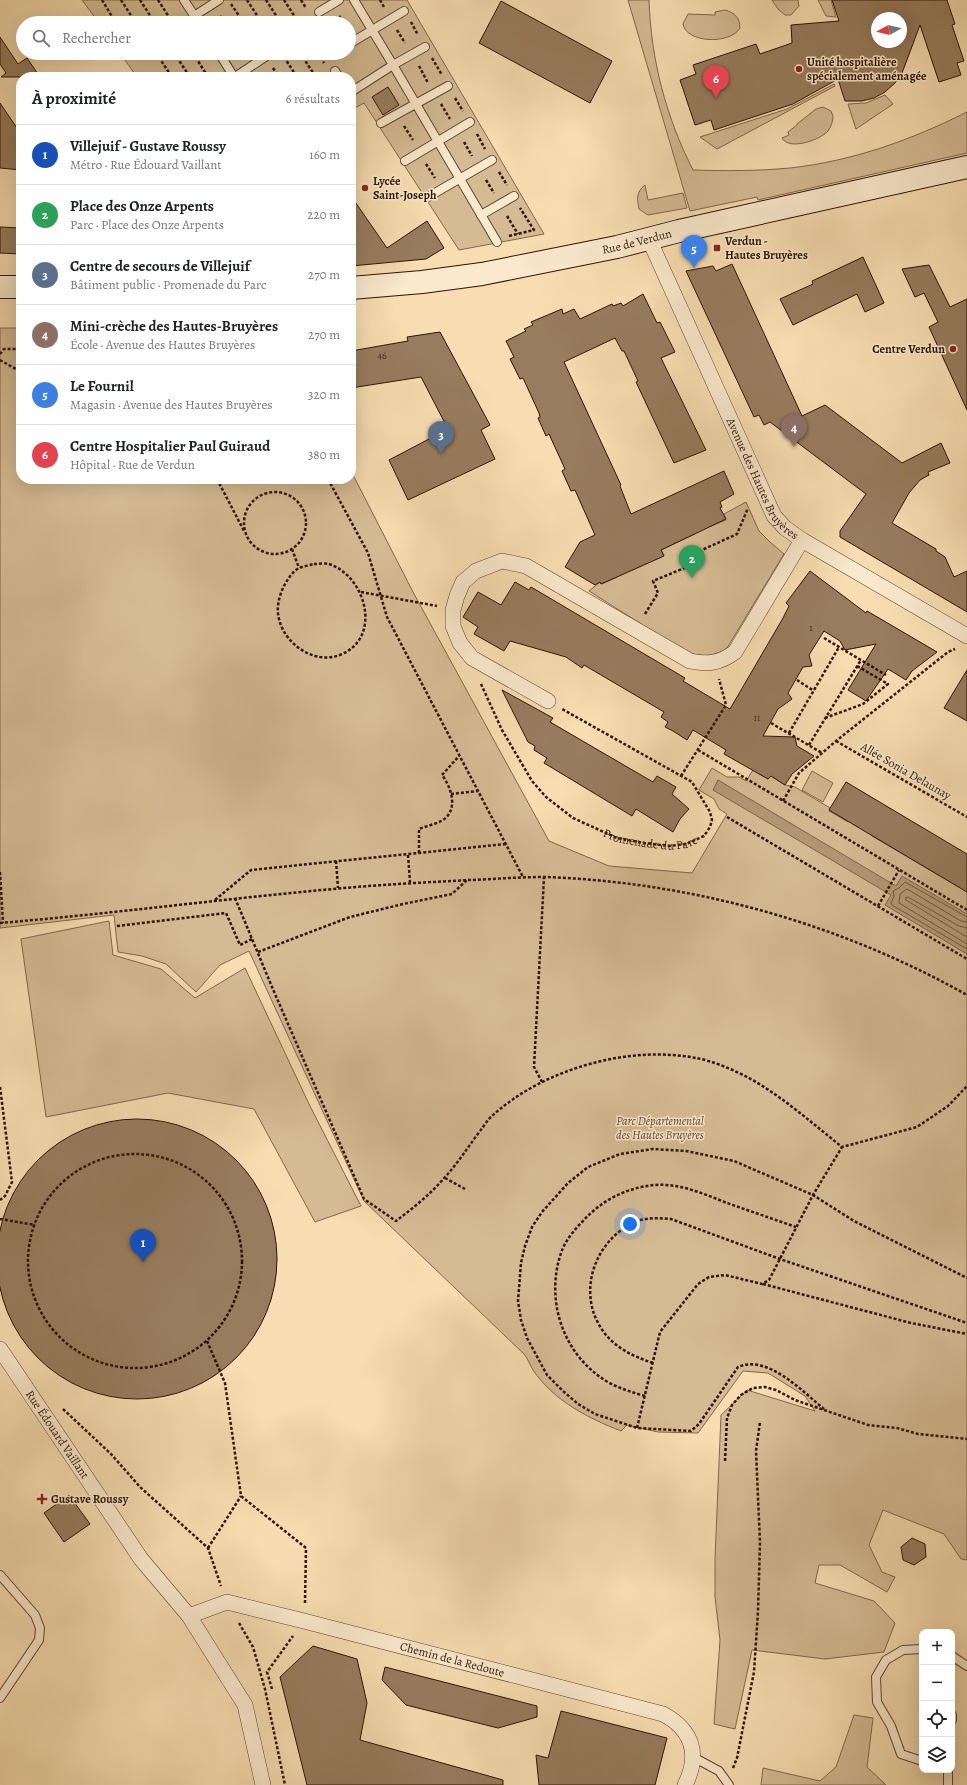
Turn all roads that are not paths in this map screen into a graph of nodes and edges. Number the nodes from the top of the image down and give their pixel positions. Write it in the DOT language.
graph roads {
  1 [pos="184,0"];
  2 [pos="219,0"];
  3 [pos="339,0"];
  4 [pos="354,0"];
  5 [pos="404,11"];
  6 [pos="319,12"];
  7 [pos="194,16"];
  8 [pos="200,16"];
  9 [pos="372,30"];
  10 [pos="356,40"];
  11 [pos="425,47"];
  12 [pos="223,60"];
  13 [pos="261,60"];
  14 [pos="393,65"];
  15 [pos="231,72"];
  16 [pos="242,72"];
  17 [pos="448,86"];
  18 [pos="356,89"];
  19 [pos="416,104"];
  20 [pos="470,122"];
  21 [pos="381,123"];
  22 [pos="438,141"];
  23 [pos="492,160"];
  24 [pos="405,161"];
  25 [pos="967,168"];
  26 [pos="460,179"];
  27 [pos="514,196"];
  28 [pos="428,197"];
  29 [pos="481,215"];
  30 [pos="649,239"];
  31 [pos="497,242"];
  32 [pos="0,287"];
  33 [pos="16,287"];
  34 [pos="356,288"];
  35 [pos="802,540"];
  36 [pos="964,641"];
  37 [pos="548,701"];
  38 [pos="0,1349"];
  39 [pos="0,1575"];
  40 [pos="189,1616"];
  41 [pos="919,1649"];
  42 [pos="955,1658"];
  43 [pos="967,1666"];
  44 [pos="0,1698"];
  45 [pos="693,1757"];
  46 [pos="919,1759"];
  47 [pos="948,1773"];
  48 [pos="728,1783"];
  49 [pos="263,1785"];
  50 [pos="685,1785"];
  51 [pos="948,1785"];
  1 -- 7 [label="lane"];
  2 -- 8 [label="lane"];
  3 -- 6 [label="lane"];
  4 -- 9 [label="lane"];
  5 -- 9 [label="lane"];
  9 -- 10 [label="lane"];
  9 -- 14 [label="lane"];
  11 -- 14 [label="lane"];
  12 -- 15 [label="lane"];
  13 -- 16 [label="lane"];
  14 -- 18 [label="lane"];
  14 -- 19 [label="lane"];
  17 -- 19 [label="lane"];
  19 -- 21 [label="lane"];
  19 -- 22 [label="lane"];
  20 -- 22 [label="lane"];
  22 -- 24 [label="lane"];
  22 -- 26 [label="lane"];
  23 -- 26 [label="lane"];
  25 -- 30 [label="street, Rue de Verdun"];
  26 -- 28 [label="lane"];
  26 -- 29 [label="lane"];
  27 -- 29 [label="lane"];
  29 -- 31 [label="lane"];
  30 -- 34 [label="street, Rue de Verdun"];
  30 -- 35 [label="street, Avenue des Hautes Bruyères"];
  32 -- 33 [label="street"];
  35 -- 36 [label="street, Avenue des Hautes Bruyères"];
  35 -- 37 [label="street"];
  38 -- 40 [label="street, Rue Édouard Vaillant"];
  39 -- 44 [label="lane"];
  40 -- 45 [label="street, Chemin de la Redoute"];
  40 -- 49 [label="street, Rue Édouard Vaillant"];
  41 -- 46 [label="lane"];
  42 -- 43 [label="lane"];
  45 -- 48 [label="lane"];
  45 -- 50 [label="street, Chemin de la Redoute"];
  47 -- 51 [label="lane"];
}
